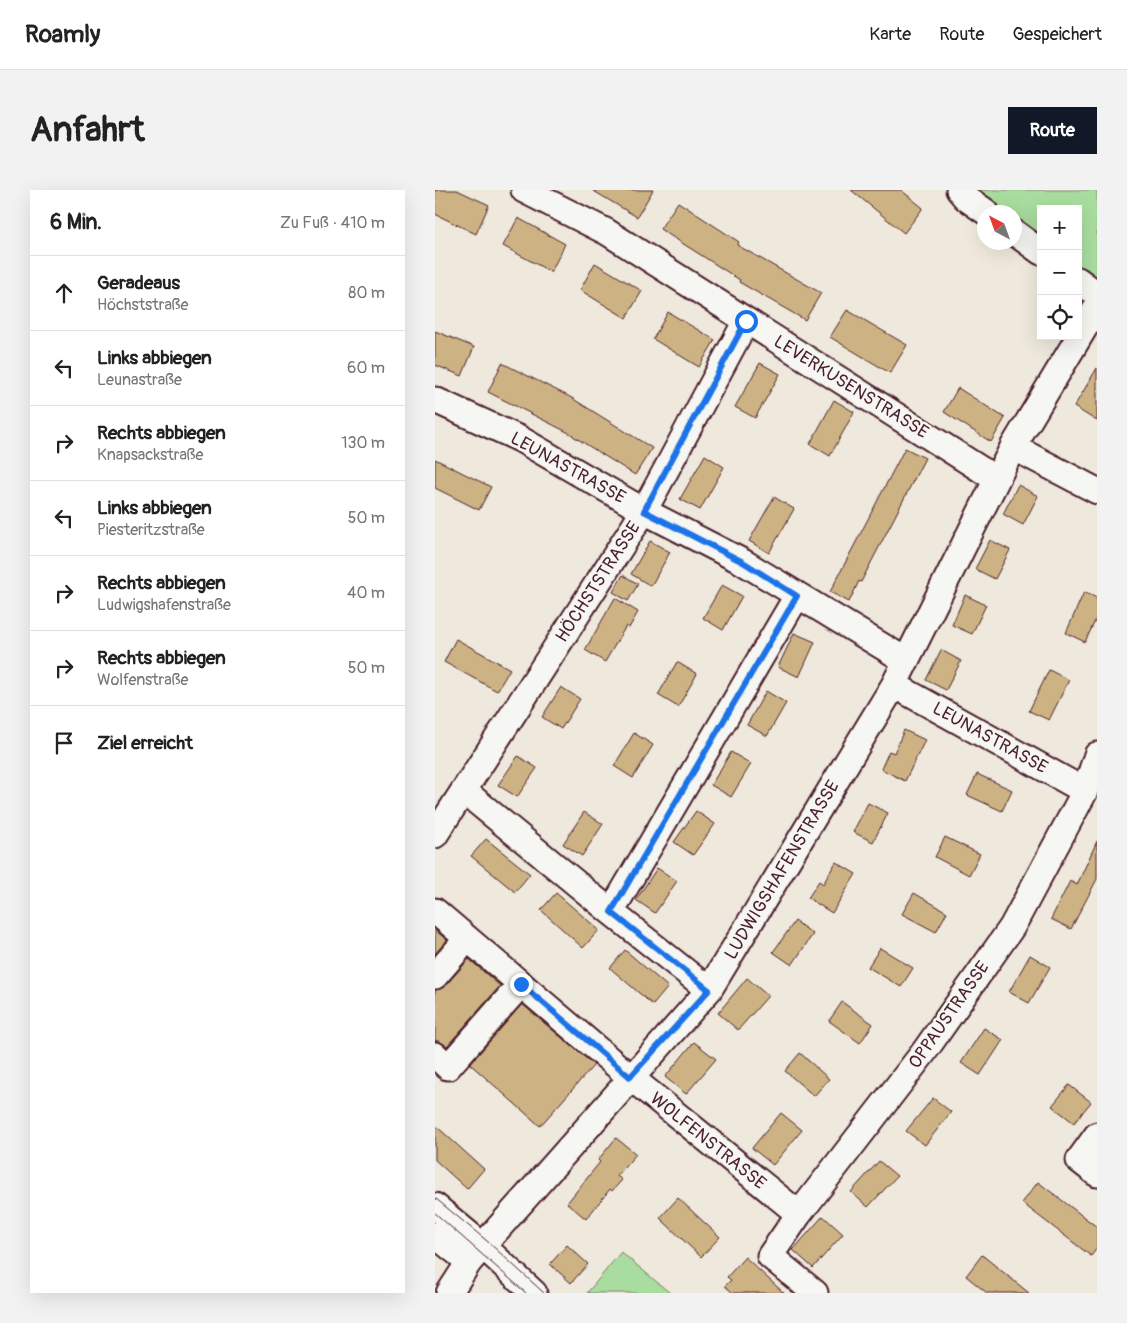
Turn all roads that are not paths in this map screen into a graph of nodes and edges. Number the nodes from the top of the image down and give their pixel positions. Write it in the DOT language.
graph roads {
  1 [pos="524,190"];
  2 [pos="959,190"];
  3 [pos="977,206"];
  4 [pos="1022,238"];
  5 [pos="1038,250"];
  6 [pos="1082,283"];
  7 [pos="1097,294"];
  8 [pos="1097,307"];
  9 [pos="746,321"];
  10 [pos="435,400"];
  11 [pos="1013,447"];
  12 [pos="996,479"];
  13 [pos="1097,491"];
  14 [pos="644,511"];
  15 [pos="797,596"];
  16 [pos="905,660"];
  17 [pos="894,685"];
  18 [pos="1097,755"];
  19 [pos="463,790"];
  20 [pos="1085,791"];
  21 [pos="435,835"];
  22 [pos="435,911"];
  23 [pos="611,912"];
  24 [pos="467,939"];
  25 [pos="435,976"];
  26 [pos="521,984"];
  27 [pos="709,990"];
  28 [pos="435,1055"];
  29 [pos="630,1077"];
  30 [pos="1097,1135"];
  31 [pos="1097,1174"];
  32 [pos="435,1206"];
  33 [pos="799,1214"];
  34 [pos="435,1235"];
  35 [pos="476,1254"];
  36 [pos="449,1293"];
  37 [pos="534,1293"];
  38 [pos="815,1293"];
  1 -- 9 [label="street, LEVERKUSENSTRASSE"];
  2 -- 3 [label="street"];
  4 -- 5 [label="street"];
  6 -- 7 [label="street"];
  8 -- 11 [label="street, LUDWIGSHAFENSTRASSE"];
  9 -- 12 [label="street, LEVERKUSENSTRASSE"];
  9 -- 14 [label="street, HÖCHSTSTRASSE"];
  10 -- 14 [label="street, LEUNASTRASSE"];
  11 -- 12 [label="street, LUDWIGSHAFENSTRASSE"];
  11 -- 13 [label="street"];
  12 -- 16 [label="street, LUDWIGSHAFENSTRASSE"];
  14 -- 15 [label="street, LEUNASTRASSE"];
  14 -- 19 [label="street, HÖCHSTSTRASSE"];
  15 -- 16 [label="street, LEUNASTRASSE"];
  15 -- 23 [label="street"];
  16 -- 17 [label="street, LUDWIGSHAFENSTRASSE"];
  17 -- 20 [label="street, LEUNASTRASSE"];
  17 -- 27 [label="street, LUDWIGSHAFENSTRASSE"];
  18 -- 20 [label="street, OPPAUSTRASSE"];
  19 -- 21 [label="street, HÖCHSTSTRASSE"];
  19 -- 23 [label="street"];
  20 -- 33 [label="street, OPPAUSTRASSE"];
  22 -- 24 [label="street, WOLFENSTRASSE"];
  23 -- 27 [label="street"];
  24 -- 25 [label="street"];
  24 -- 26 [label="street, WOLFENSTRASSE"];
  26 -- 28 [label="street"];
  26 -- 29 [label="street, WOLFENSTRASSE"];
  27 -- 29 [label="street, LUDWIGSHAFENSTRASSE"];
  29 -- 33 [label="street, WOLFENSTRASSE"];
  29 -- 35 [label="street, LUDWIGSHAFENSTRASSE"];
  30 -- 31 [label="street"];
  32 -- 35 [label="street"];
  33 -- 38 [label="street, OPPAUSTRASSE"];
  34 -- 35 [label="street"];
  35 -- 36 [label="street, LUDWIGSHAFENSTRASSE"];
  35 -- 37 [label="street"];
}
